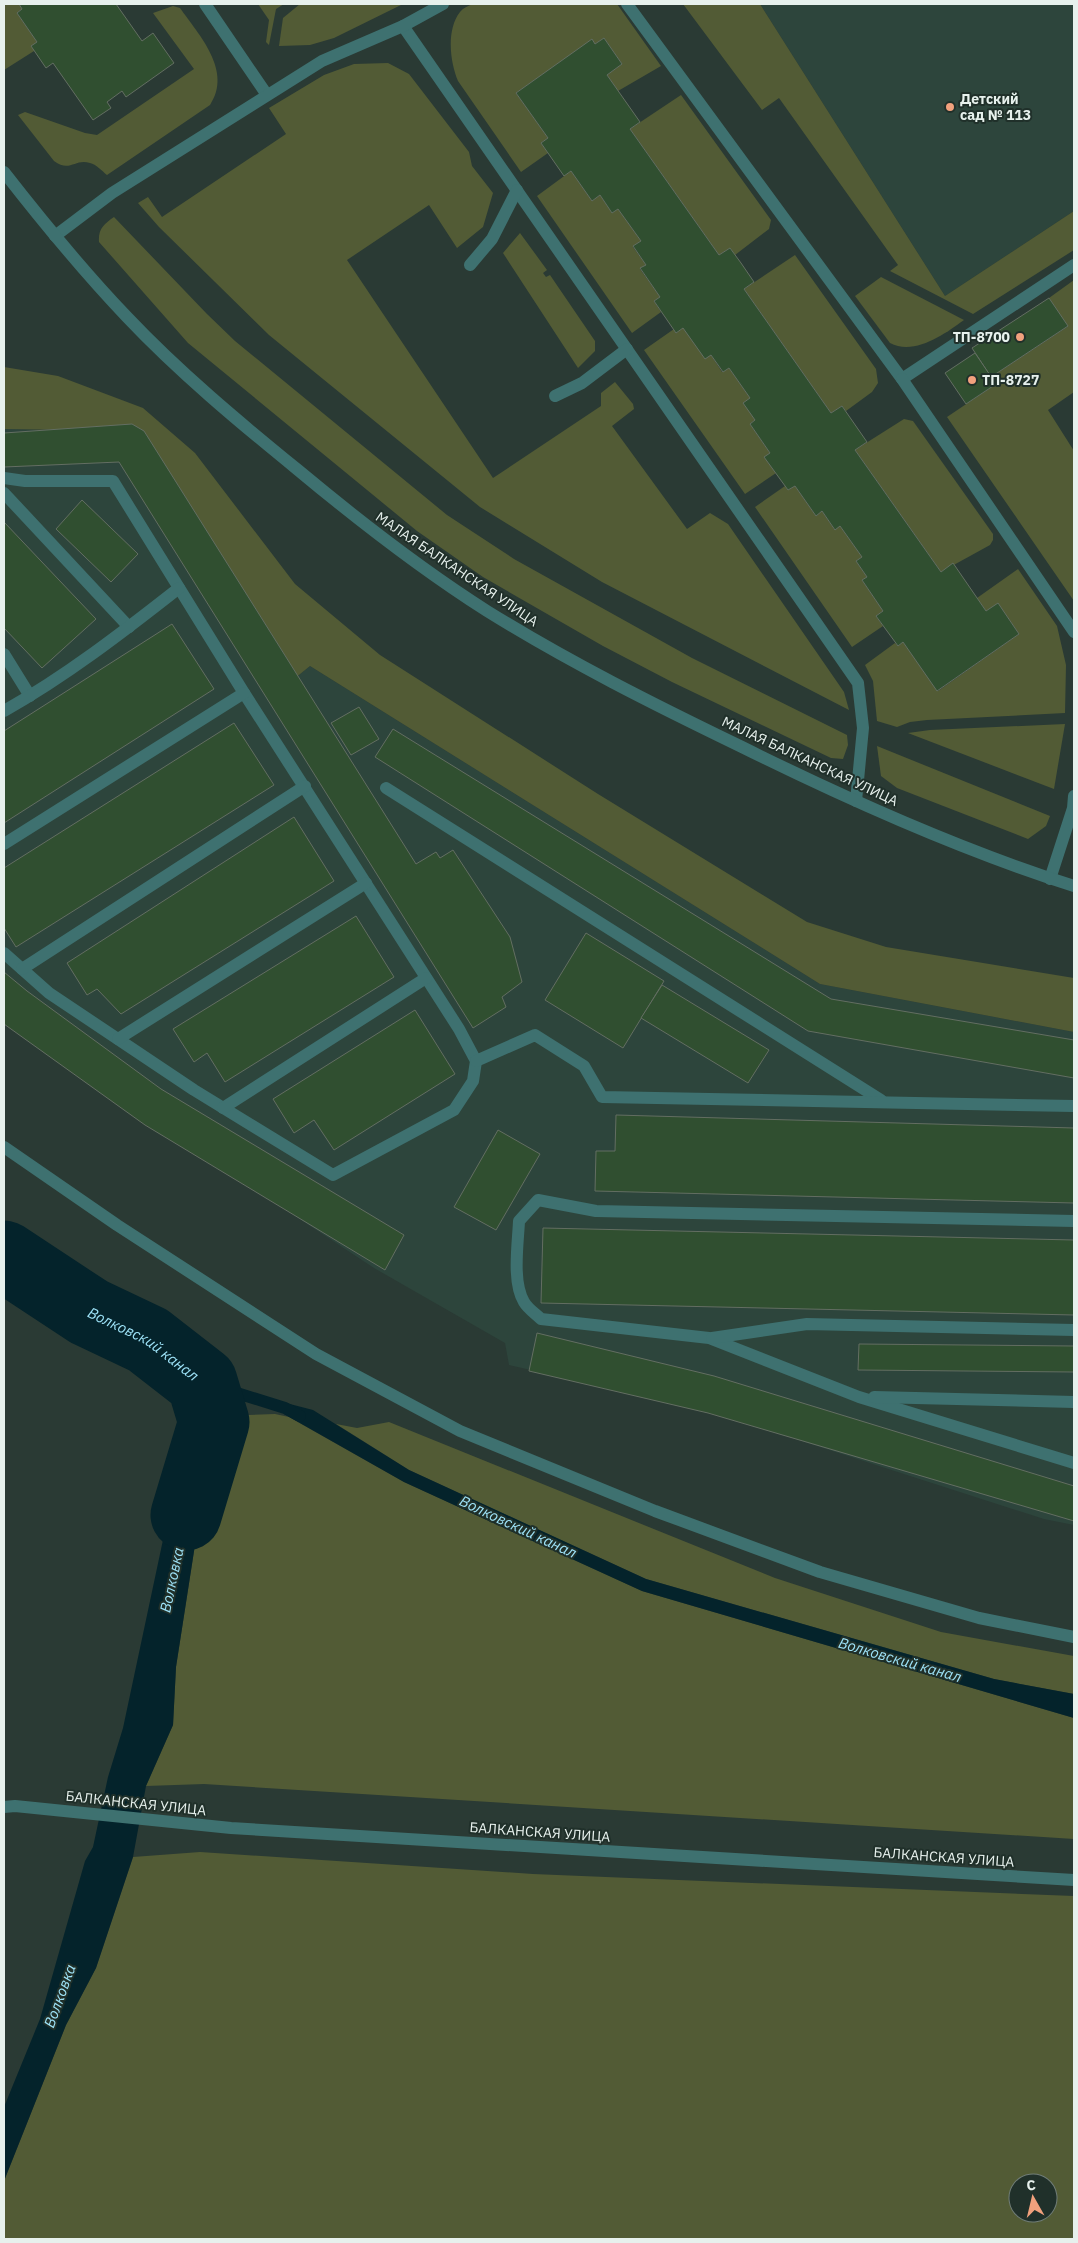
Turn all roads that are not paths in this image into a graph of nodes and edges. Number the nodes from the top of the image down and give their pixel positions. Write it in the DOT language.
graph roads {
  1 [pos="205,4"];
  2 [pos="443,4"];
  3 [pos="627,4"];
  4 [pos="403,26"];
  5 [pos="267,94"];
  6 [pos="4,172"];
  7 [pos="517,190"];
  8 [pos="55,236"];
  9 [pos="470,265"];
  10 [pos="1074,265"];
  11 [pos="627,349"];
  12 [pos="902,379"];
  13 [pos="555,396"];
  14 [pos="4,478"];
  15 [pos="4,493"];
  16 [pos="179,588"];
  17 [pos="129,627"];
  18 [pos="1074,632"];
  19 [pos="4,654"];
  20 [pos="244,692"];
  21 [pos="30,696"];
  22 [pos="4,711"];
  23 [pos="305,786"];
  24 [pos="386,788"];
  25 [pos="1074,796"];
  26 [pos="856,800"];
  27 [pos="4,844"];
  28 [pos="1050,879"];
  29 [pos="366,883"];
  30 [pos="1074,886"];
  31 [pos="4,953"];
  32 [pos="22,969"];
  33 [pos="426,978"];
  34 [pos="118,1039"];
  35 [pos="476,1061"];
  36 [pos="882,1101"];
  37 [pos="1074,1106"];
  38 [pos="223,1108"];
  39 [pos="4,1147"];
  40 [pos="1074,1220"];
  41 [pos="1074,1330"];
  42 [pos="709,1338"];
  43 [pos="859,1397"];
  44 [pos="1074,1402"];
  45 [pos="1074,1463"];
  46 [pos="1074,1637"];
  47 [pos="4,1807"];
  48 [pos="1074,1880"];
  1 -- 5 [label="street"];
  2 -- 4 [label="street"];
  3 -- 12 [label="street"];
  4 -- 5 [label="street"];
  4 -- 7 [label="street"];
  5 -- 8 [label="street"];
  6 -- 8 [label="street, МАЛАЯ БАЛКАНСКАЯ УЛИЦА"];
  7 -- 9 [label="street"];
  7 -- 11 [label="street"];
  8 -- 26 [label="street, МАЛАЯ БАЛКАНСКАЯ УЛИЦА"];
  10 -- 12 [label="street"];
  11 -- 13 [label="street"];
  11 -- 26 [label="street"];
  12 -- 18 [label="street"];
  14 -- 16 [label="street"];
  15 -- 17 [label="street"];
  16 -- 17 [label="street"];
  16 -- 20 [label="street"];
  17 -- 21 [label="street"];
  19 -- 21 [label="street"];
  20 -- 23 [label="street"];
  20 -- 27 [label="street"];
  21 -- 22 [label="street"];
  23 -- 29 [label="street"];
  23 -- 32 [label="street"];
  24 -- 36 [label="street"];
  25 -- 28 [label="street"];
  26 -- 28 [label="street, МАЛАЯ БАЛКАНСКАЯ УЛИЦА"];
  28 -- 30 [label="street, МАЛАЯ БАЛКАНСКАЯ УЛИЦА"];
  29 -- 33 [label="street"];
  29 -- 34 [label="street"];
  31 -- 32 [label="street"];
  32 -- 34 [label="street"];
  33 -- 35 [label="street"];
  33 -- 38 [label="street"];
  34 -- 38 [label="street"];
  35 -- 36 [label="street"];
  35 -- 38 [label="street"];
  36 -- 37 [label="street"];
  39 -- 46 [label="street"];
  40 -- 42 [label="street"];
  41 -- 42 [label="street"];
  42 -- 43 [label="street"];
  43 -- 44 [label="street"];
  43 -- 45 [label="street"];
  47 -- 48 [label="street, БАЛКАНСКАЯ УЛИЦА"];
}
